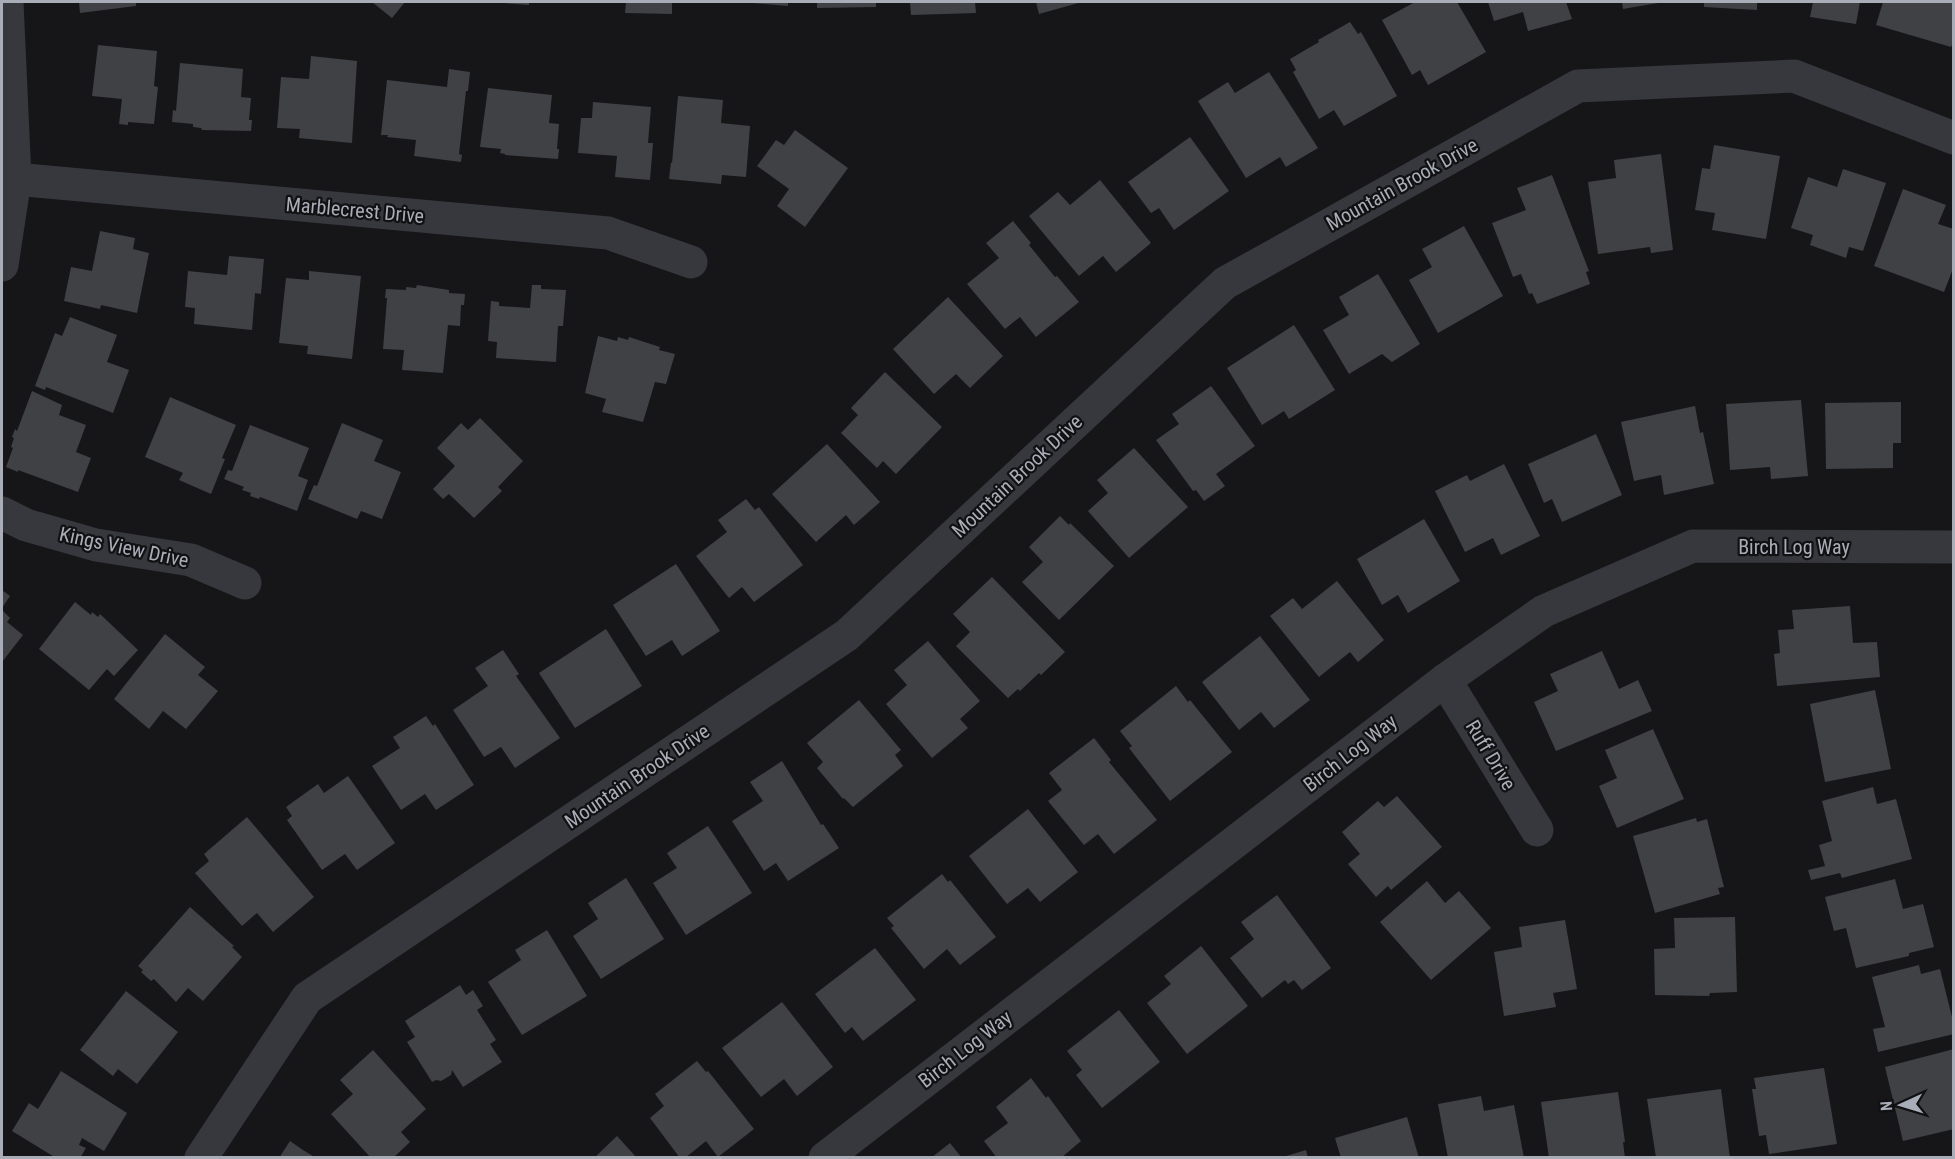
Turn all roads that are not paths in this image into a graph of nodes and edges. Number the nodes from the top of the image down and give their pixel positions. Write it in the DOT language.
graph roads {
  1 [pos="7,2"];
  2 [pos="1953,138"];
  3 [pos="15,179"];
  4 [pos="690,262"];
  5 [pos="2,265"];
  6 [pos="2,513"];
  7 [pos="1953,547"];
  8 [pos="245,583"];
  9 [pos="1445,680"];
  10 [pos="1537,830"];
  11 [pos="201,1158"];
  12 [pos="825,1158"];
  1 -- 3 [label="street"];
  2 -- 11 [label="street, Mountain Brook Drive"];
  3 -- 4 [label="street, Marblecrest Drive"];
  3 -- 5 [label="street"];
  6 -- 8 [label="street, Kings View Drive"];
  7 -- 9 [label="street, Birch Log Way"];
  9 -- 10 [label="street, Ruff Drive"];
  9 -- 12 [label="street, Birch Log Way"];
}
